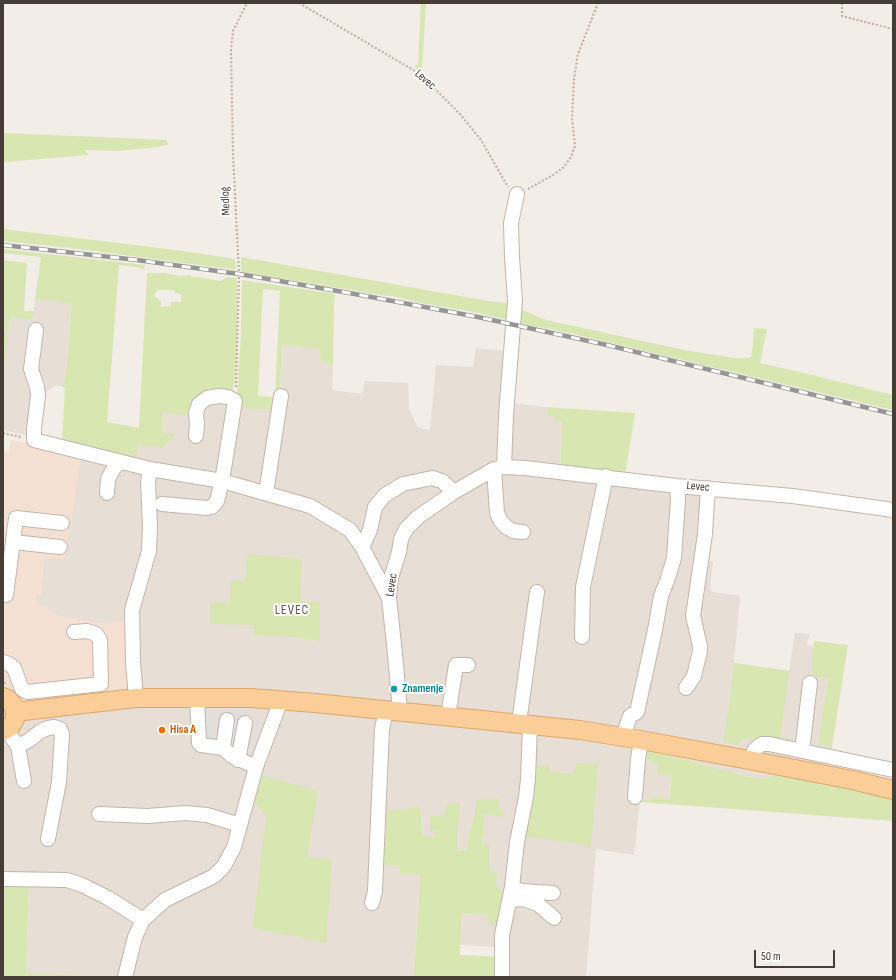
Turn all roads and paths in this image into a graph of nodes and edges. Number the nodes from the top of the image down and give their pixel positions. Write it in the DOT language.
graph roads {
  1 [pos="247,3"];
  2 [pos="299,3"];
  3 [pos="598,3"];
  4 [pos="842,3"];
  5 [pos="893,29"];
  6 [pos="517,194"];
  7 [pos="36,330"];
  8 [pos="281,396"];
  9 [pos="235,401"];
  10 [pos="3,433"];
  11 [pos="196,436"];
  12 [pos="34,440"];
  13 [pos="119,462"];
  14 [pos="499,468"];
  15 [pos="150,470"];
  16 [pos="606,476"];
  17 [pos="222,480"];
  18 [pos="677,486"];
  19 [pos="708,488"];
  20 [pos="454,492"];
  21 [pos="107,493"];
  22 [pos="266,493"];
  23 [pos="162,504"];
  24 [pos="893,510"];
  25 [pos="62,522"];
  26 [pos="523,532"];
  27 [pos="13,542"];
  28 [pos="60,547"];
  29 [pos="362,548"];
  30 [pos="537,592"];
  31 [pos="3,595"];
  32 [pos="389,598"];
  33 [pos="74,632"];
  34 [pos="582,637"];
  35 [pos="3,662"];
  36 [pos="468,666"];
  37 [pos="810,683"];
  38 [pos="686,688"];
  39 [pos="3,697"];
  40 [pos="136,698"];
  41 [pos="197,698"];
  42 [pos="281,700"];
  43 [pos="393,710"];
  44 [pos="15,712"];
  45 [pos="448,716"];
  46 [pos="227,720"];
  47 [pos="245,723"];
  48 [pos="525,724"];
  49 [pos="4,731"];
  50 [pos="623,737"];
  51 [pos="641,740"];
  52 [pos="18,746"];
  53 [pos="223,748"];
  54 [pos="802,751"];
  55 [pos="238,760"];
  56 [pos="748,760"];
  57 [pos="256,767"];
  58 [pos="893,770"];
  59 [pos="24,781"];
  60 [pos="893,790"];
  61 [pos="635,797"];
  62 [pos="99,814"];
  63 [pos="240,825"];
  64 [pos="48,838"];
  65 [pos="3,879"];
  66 [pos="553,893"];
  67 [pos="511,894"];
  68 [pos="372,903"];
  69 [pos="554,918"];
  70 [pos="143,920"];
  71 [pos="125,977"];
  72 [pos="502,977"];
  1 -- 9 [label="path, Medlog"];
  2 -- 6 [label="path, Levec"];
  3 -- 6 [label="path"];
  4 -- 5 [label="path"];
  6 -- 14 [label="street"];
  7 -- 12 [label="street"];
  8 -- 22 [label="street"];
  9 -- 11 [label="street"];
  9 -- 17 [label="street"];
  10 -- 12 [label="path"];
  12 -- 13 [label="street"];
  13 -- 15 [label="street"];
  13 -- 21 [label="street"];
  14 -- 16 [label="street, Levec"];
  14 -- 20 [label="street, Levec"];
  14 -- 26 [label="street"];
  15 -- 17 [label="street"];
  15 -- 40 [label="street"];
  16 -- 18 [label="street, Levec"];
  16 -- 34 [label="street"];
  17 -- 22 [label="street"];
  17 -- 23 [label="street"];
  18 -- 19 [label="street, Levec"];
  18 -- 50 [label="street"];
  19 -- 24 [label="street, Levec"];
  19 -- 38 [label="street"];
  20 -- 29 [label="street"];
  20 -- 32 [label="street, Levec"];
  22 -- 29 [label="street"];
  25 -- 27 [label="street"];
  27 -- 28 [label="street"];
  27 -- 31 [label="street"];
  29 -- 32 [label="street"];
  30 -- 48 [label="street"];
  32 -- 43 [label="street, Levec"];
  33 -- 35 [label="street"];
  36 -- 45 [label="street"];
  37 -- 54 [label="street"];
  39 -- 44 [label="main road"];
  40 -- 41 [label="main road"];
  40 -- 44 [label="main road"];
  41 -- 42 [label="main road"];
  41 -- 53 [label="street"];
  42 -- 43 [label="main road"];
  42 -- 57 [label="street"];
  43 -- 45 [label="main road"];
  43 -- 68 [label="street, Levec"];
  44 -- 49 [label="main road"];
  45 -- 48 [label="main road"];
  46 -- 53 [label="street"];
  47 -- 55 [label="street"];
  48 -- 50 [label="main road"];
  48 -- 67 [label="street"];
  49 -- 52 [label="street"];
  50 -- 51 [label="main road"];
  51 -- 56 [label="main road"];
  51 -- 61 [label="street"];
  52 -- 59 [label="street"];
  52 -- 64 [label="street"];
  53 -- 55 [label="street"];
  54 -- 56 [label="street"];
  54 -- 58 [label="street"];
  55 -- 57 [label="street"];
  56 -- 60 [label="main road"];
  57 -- 63 [label="street"];
  62 -- 63 [label="street"];
  63 -- 70 [label="street"];
  65 -- 70 [label="street"];
  66 -- 67 [label="street"];
  67 -- 69 [label="street"];
  67 -- 72 [label="street"];
  70 -- 71 [label="street"];
}
